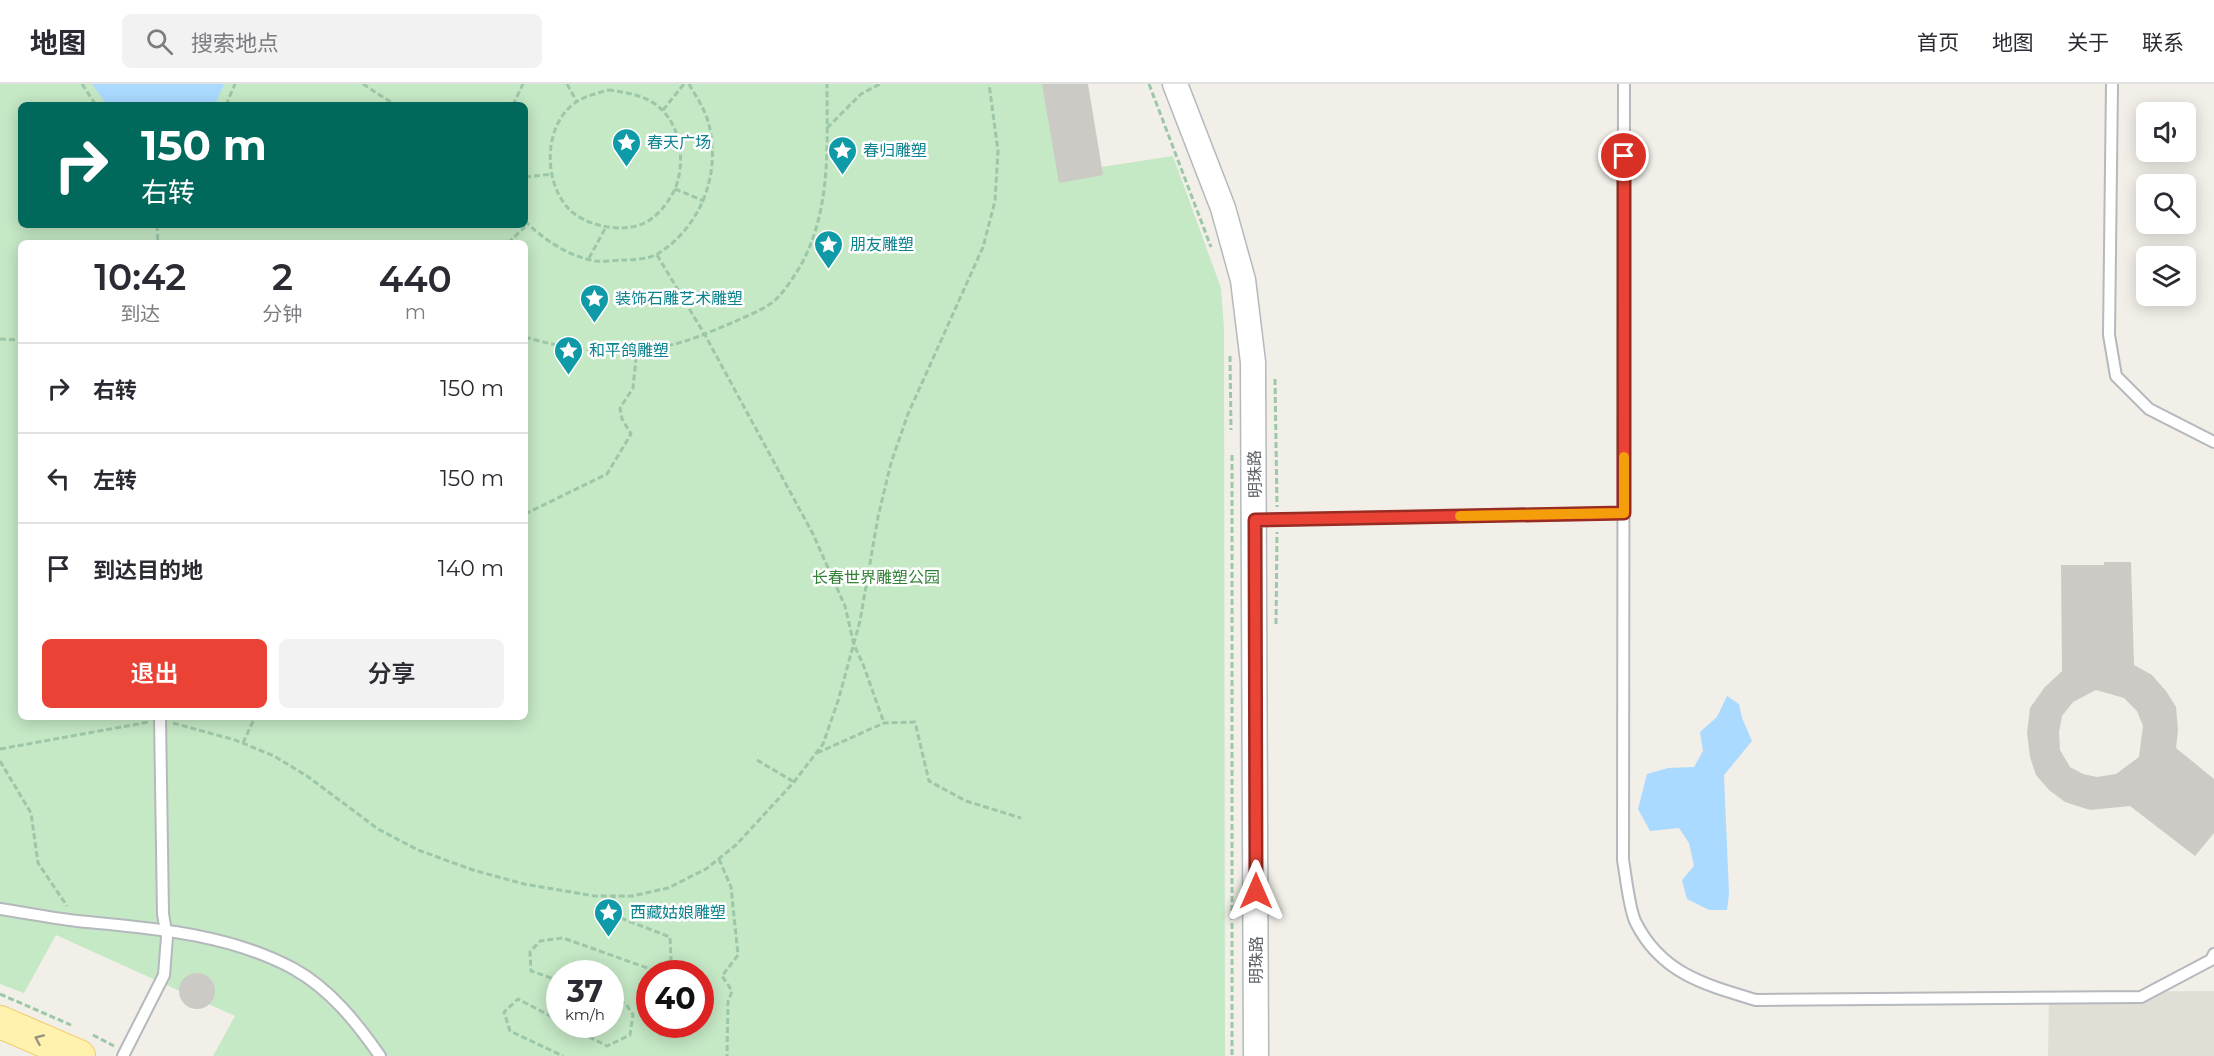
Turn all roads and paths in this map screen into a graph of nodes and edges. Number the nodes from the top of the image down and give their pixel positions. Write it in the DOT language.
graph roads {
  1 [pos="82,84"];
  2 [pos="235,84"];
  3 [pos="363,84"];
  4 [pos="523,84"];
  5 [pos="567,84"];
  6 [pos="684,84"];
  7 [pos="689,84"];
  8 [pos="827,84"];
  9 [pos="880,84"];
  10 [pos="989,84"];
  11 [pos="1149,84"];
  12 [pos="1175,84"];
  13 [pos="1624,84"];
  14 [pos="2112,84"];
  15 [pos="94,102"];
  16 [pos="227,102"];
  17 [pos="390,102"];
  18 [pos="514,102"];
  19 [pos="577,102"];
  20 [pos="663,110"];
  21 [pos="827,128"];
  22 [pos="553,174"];
  23 [pos="528,177"];
  24 [pos="675,189"];
  25 [pos="704,201"];
  26 [pos="528,224"];
  27 [pos="606,226"];
  28 [pos="522,228"];
  29 [pos="511,240"];
  30 [pos="657,255"];
  31 [pos="1215,256"];
  32 [pos="589,258"];
  33 [pos="705,334"];
  34 [pos="528,338"];
  35 [pos="0,339"];
  36 [pos="18,340"];
  37 [pos="638,349"];
  38 [pos="1230,355"];
  39 [pos="1232,437"];
  40 [pos="2214,442"];
  41 [pos="1232,448"];
  42 [pos="528,513"];
  43 [pos="1624,513"];
  44 [pos="1255,520"];
  45 [pos="854,645"];
  46 [pos="154,720"];
  47 [pos="160,720"];
  48 [pos="164,720"];
  49 [pos="254,720"];
  50 [pos="884,723"];
  51 [pos="243,743"];
  52 [pos="0,749"];
  53 [pos="815,754"];
  54 [pos="757,760"];
  55 [pos="0,761"];
  56 [pos="794,782"];
  57 [pos="1021,818"];
  58 [pos="719,859"];
  59 [pos="613,896"];
  60 [pos="0,909"];
  61 [pos="76,921"];
  62 [pos="164,930"];
  63 [pos="2214,954"];
  64 [pos="546,976"];
  65 [pos="624,1003"];
  66 [pos="546,1014"];
  67 [pos="0,1022"];
  68 [pos="591,1038"];
  69 [pos="623,1038"];
  70 [pos="624,1038"];
  71 [pos="78,1056"];
  72 [pos="123,1056"];
  73 [pos="380,1056"];
  74 [pos="563,1056"];
  75 [pos="727,1056"];
  76 [pos="1232,1056"];
  77 [pos="1256,1056"];
  1 -- 15 [label="path"];
  2 -- 16 [label="path"];
  3 -- 17 [label="path"];
  4 -- 18 [label="path"];
  5 -- 19 [label="path"];
  6 -- 20 [label="path"];
  7 -- 25 [label="path"];
  8 -- 21 [label="path"];
  9 -- 21 [label="path"];
  10 -- 45 [label="path"];
  11 -- 31 [label="path"];
  12 -- 44 [label="street, 明珠路"];
  13 -- 43 [label="lane"];
  14 -- 40 [label="lane"];
  19 -- 20 [label="path"];
  19 -- 22 [label="path"];
  20 -- 24 [label="path"];
  21 -- 33 [label="path"];
  22 -- 23 [label="path"];
  22 -- 27 [label="path"];
  24 -- 25 [label="path"];
  24 -- 27 [label="path"];
  25 -- 30 [label="path"];
  26 -- 32 [label="path"];
  27 -- 32 [label="path"];
  28 -- 29 [label="path"];
  30 -- 32 [label="path"];
  30 -- 33 [label="path"];
  33 -- 37 [label="path"];
  33 -- 45 [label="path"];
  34 -- 37 [label="path"];
  35 -- 36 [label="path"];
  37 -- 42 [label="path"];
  38 -- 39 [label="path"];
  41 -- 76 [label="path"];
  43 -- 44 [label="lane"];
  43 -- 63 [label="lane"];
  44 -- 77 [label="street, 明珠路"];
  45 -- 50 [label="path"];
  45 -- 53 [label="path"];
  46 -- 52 [label="path"];
  47 -- 62 [label="lane"];
  48 -- 51 [label="path"];
  49 -- 51 [label="path"];
  50 -- 53 [label="path"];
  50 -- 57 [label="path"];
  51 -- 59 [label="path"];
  53 -- 56 [label="path"];
  54 -- 56 [label="path"];
  55 -- 61 [label="path"];
  56 -- 58 [label="path"];
  58 -- 59 [label="path"];
  58 -- 75 [label="path"];
  59 -- 64 [label="path"];
  60 -- 61 [label="lane"];
  61 -- 62 [label="lane"];
  62 -- 72 [label="lane"];
  62 -- 73 [label="lane"];
  65 -- 70 [label="path"];
  66 -- 74 [label="path"];
  71 -- 67 [label="main road, one-way"];
  68 -- 69 [label="path"];
}
